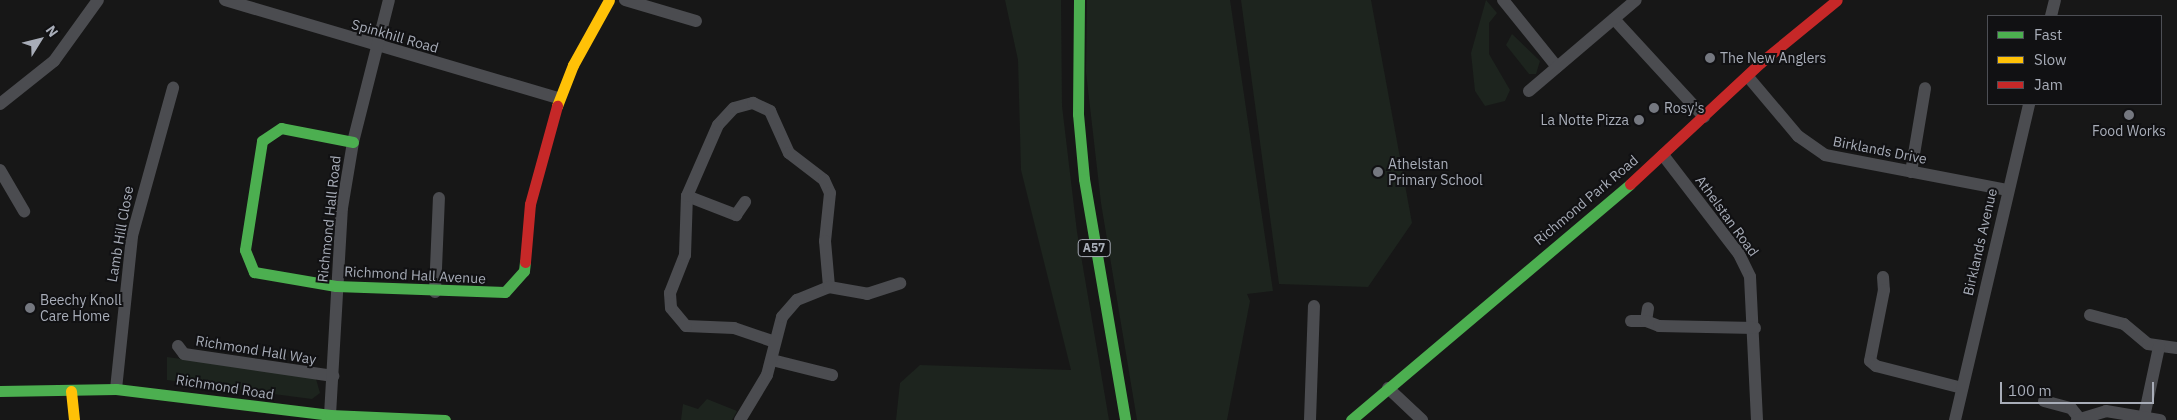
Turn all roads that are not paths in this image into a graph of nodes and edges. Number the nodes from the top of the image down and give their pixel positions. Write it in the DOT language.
graph roads {
  1 [pos="98,0"];
  2 [pos="225,0"];
  3 [pos="389,0"];
  4 [pos="609,0"];
  5 [pos="625,0"];
  6 [pos="1079,0"];
  7 [pos="1503,0"];
  8 [pos="1636,0"];
  9 [pos="1837,0"];
  10 [pos="2055,0"];
  11 [pos="253,4"];
  12 [pos="2051,15"];
  13 [pos="1614,19"];
  14 [pos="696,21"];
  15 [pos="379,46"];
  16 [pos="1557,67"];
  17 [pos="1749,78"];
  18 [pos="173,88"];
  19 [pos="1925,88"];
  20 [pos="1529,91"];
  21 [pos="558,98"];
  22 [pos="0,104"];
  23 [pos="2028,105"];
  24 [pos="1704,116"];
  25 [pos="353,142"];
  26 [pos="1663,155"];
  27 [pos="0,170"];
  28 [pos="1911,172"];
  29 [pos="2007,190"];
  30 [pos="687,196"];
  31 [pos="439,198"];
  32 [pos="745,202"];
  33 [pos="24,211"];
  34 [pos="1883,277"];
  35 [pos="900,283"];
  36 [pos="336,286"];
  37 [pos="829,286"];
  38 [pos="435,292"];
  39 [pos="1314,306"];
  40 [pos="1648,308"];
  41 [pos="2090,315"];
  42 [pos="1631,321"];
  43 [pos="1646,321"];
  44 [pos="1755,328"];
  45 [pos="775,342"];
  46 [pos="178,346"];
  47 [pos="2159,347"];
  48 [pos="2177,348"];
  49 [pos="772,360"];
  50 [pos="832,375"];
  51 [pos="333,376"];
  52 [pos="1388,388"];
  53 [pos="1962,388"];
  54 [pos="71,390"];
  55 [pos="116,390"];
  56 [pos="0,391"];
  57 [pos="2044,402"];
  58 [pos="330,415"];
  59 [pos="2144,417"];
  60 [pos="381,418"];
  61 [pos="2078,419"];
  62 [pos="74,420"];
  63 [pos="445,420"];
  64 [pos="740,420"];
  65 [pos="1125,420"];
  66 [pos="1310,420"];
  67 [pos="1351,420"];
  68 [pos="1422,420"];
  69 [pos="1757,420"];
  70 [pos="1955,420"];
  71 [pos="2160,420"];
  1 -- 22 [label="street"];
  2 -- 11 [label="street, Spinkhill Road"];
  3 -- 15 [label="street, Richmond Hall Road"];
  4 -- 21 [label="main road, Richmond Hall Avenue"];
  5 -- 14 [label="street"];
  6 -- 65 [label="main road, A57"];
  7 -- 16 [label="street"];
  8 -- 13 [label="street"];
  9 -- 17 [label="main road, Richmond Park Road"];
  10 -- 12 [label="street"];
  11 -- 15 [label="street, Spinkhill Road"];
  13 -- 16 [label="street"];
  13 -- 24 [label="street"];
  15 -- 21 [label="street, Spinkhill Road"];
  15 -- 25 [label="street, Richmond Hall Road"];
  16 -- 20 [label="street"];
  17 -- 24 [label="main road, Richmond Park Road"];
  17 -- 28 [label="street, Birklands Drive"];
  18 -- 55 [label="street, Lamb Hill Close"];
  19 -- 28 [label="street"];
  21 -- 38 [label="main road, Richmond Hall Avenue"];
  23 -- 29 [label="street, Birklands Avenue"];
  24 -- 26 [label="main road, Richmond Park Road"];
  25 -- 36 [label="street, Richmond Hall Road"];
  25 -- 36 [label="main road, Richmond Hall Avenue"];
  26 -- 44 [label="street, Athelstan Road"];
  26 -- 52 [label="main road, Richmond Park Road"];
  27 -- 33 [label="street"];
  28 -- 29 [label="street, Birklands Drive"];
  29 -- 53 [label="street, Birklands Avenue"];
  30 -- 32 [label="street"];
  30 -- 37 [label="street"];
  30 -- 45 [label="street"];
  31 -- 38 [label="street"];
  34 -- 53 [label="street"];
  35 -- 37 [label="street"];
  36 -- 38 [label="main road, Richmond Hall Avenue"];
  36 -- 51 [label="street, Richmond Hall Road"];
  37 -- 45 [label="street"];
  39 -- 66 [label="street"];
  40 -- 43 [label="street"];
  41 -- 47 [label="street"];
  42 -- 43 [label="street"];
  43 -- 44 [label="street"];
  44 -- 69 [label="street, Athelstan Road"];
  45 -- 49 [label="street"];
  46 -- 51 [label="street, Richmond Hall Way"];
  47 -- 48 [label="street"];
  47 -- 59 [label="street"];
  49 -- 50 [label="street"];
  49 -- 64 [label="street"];
  51 -- 58 [label="street, Richmond Hall Road"];
  52 -- 67 [label="main road, Richmond Park Road"];
  52 -- 68 [label="street"];
  53 -- 70 [label="street, Birklands Avenue"];
  54 -- 55 [label="main road, Richmond Road"];
  54 -- 56 [label="main road, Richmond Road"];
  54 -- 62 [label="main road"];
  55 -- 58 [label="main road, Richmond Road"];
  57 -- 61 [label="street"];
  58 -- 60 [label="main road, Richmond Road"];
  59 -- 61 [label="street"];
  59 -- 71 [label="street"];
  60 -- 63 [label="main road, Richmond Road"];
}
